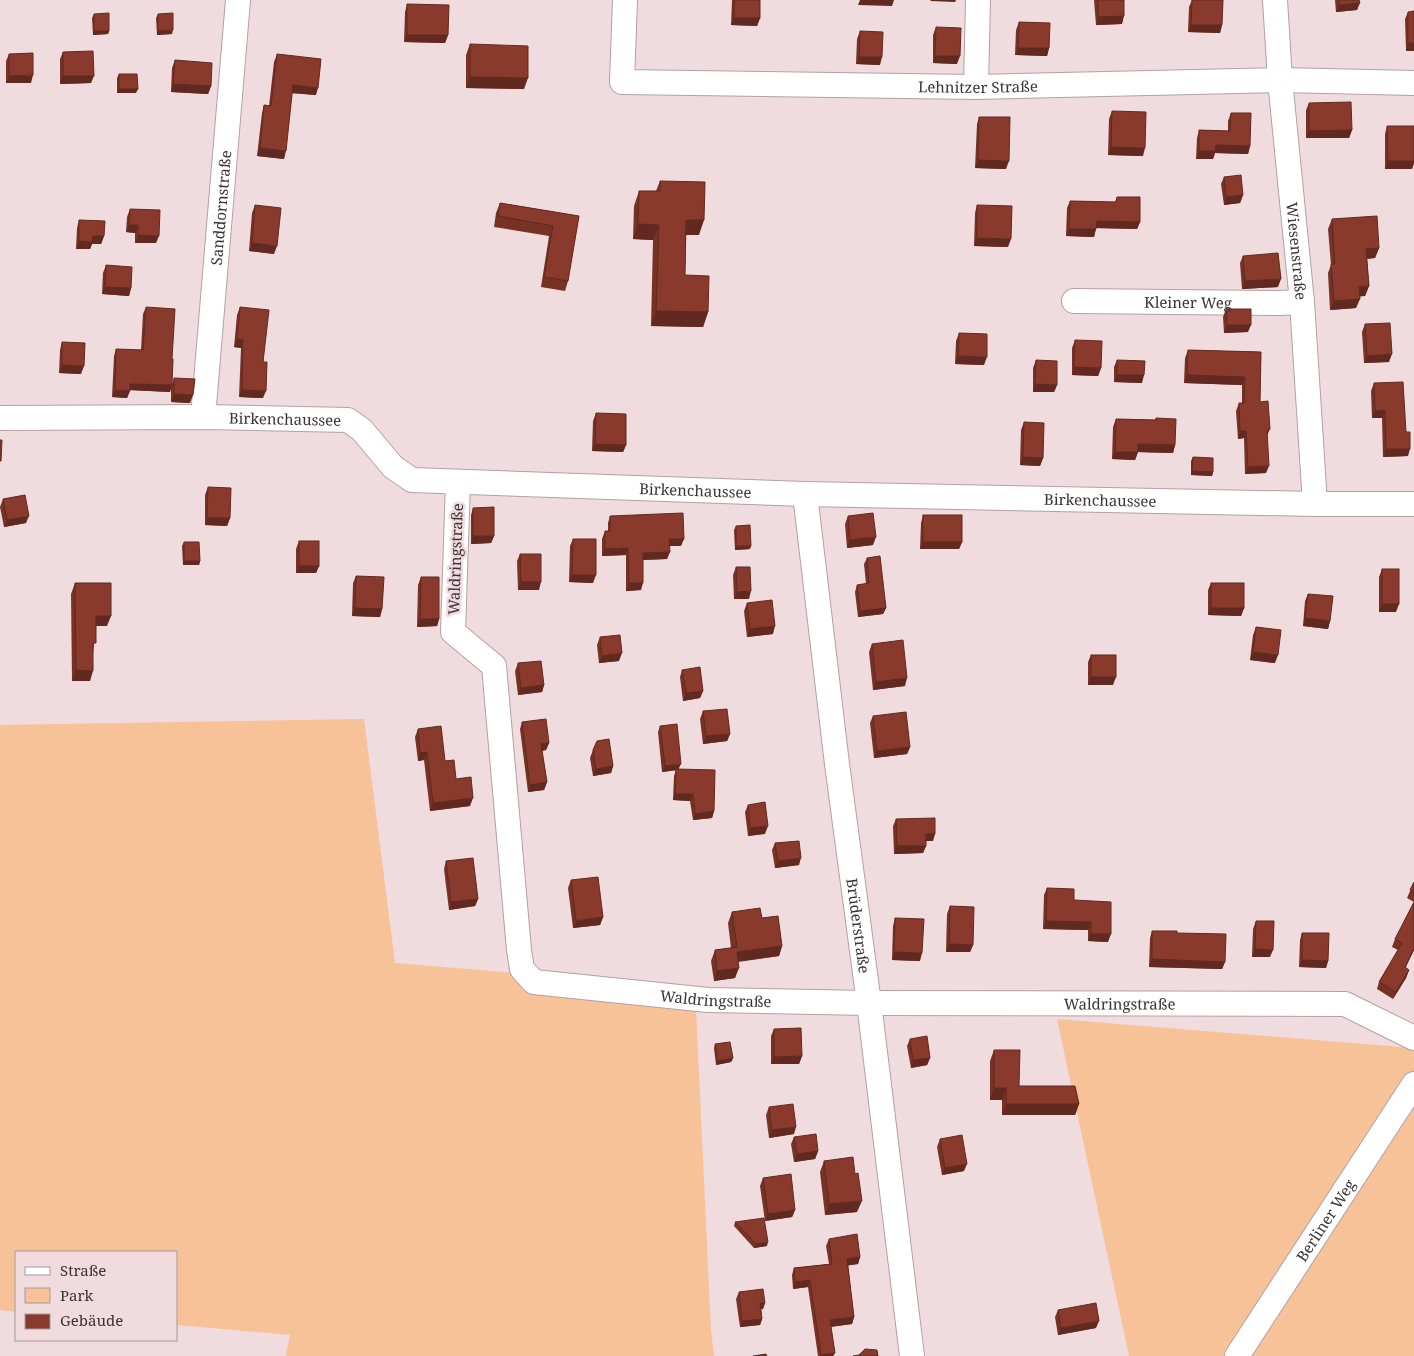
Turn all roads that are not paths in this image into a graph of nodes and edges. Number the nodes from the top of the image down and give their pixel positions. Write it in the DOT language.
graph roads {
  1 [pos="238,0"];
  2 [pos="625,0"];
  3 [pos="978,0"];
  4 [pos="1275,0"];
  5 [pos="1280,80"];
  6 [pos="1414,83"];
  7 [pos="976,87"];
  8 [pos="1074,301"];
  9 [pos="1302,302"];
  10 [pos="203,416"];
  11 [pos="0,418"];
  12 [pos="458,482"];
  13 [pos="805,494"];
  14 [pos="1316,504"];
  15 [pos="1414,504"];
  16 [pos="870,1003"];
  17 [pos="1414,1038"];
  18 [pos="1414,1084"];
  19 [pos="912,1356"];
  20 [pos="1237,1356"];
  1 -- 10 [label="street, Sanddornstraße"];
  2 -- 7 [label="street, Lehnitzer Straße"];
  3 -- 7 [label="street"];
  4 -- 5 [label="street, Wiesenstraße"];
  5 -- 6 [label="street, Lehnitzer Straße"];
  5 -- 7 [label="street, Lehnitzer Straße"];
  5 -- 9 [label="street, Wiesenstraße"];
  8 -- 9 [label="street, Kleiner Weg"];
  9 -- 14 [label="street, Wiesenstraße"];
  10 -- 11 [label="street, Birkenchaussee"];
  10 -- 12 [label="street, Birkenchaussee"];
  12 -- 13 [label="street, Birkenchaussee"];
  12 -- 16 [label="street, Waldringstraße"];
  13 -- 14 [label="street, Birkenchaussee"];
  13 -- 16 [label="street, Brüderstraße"];
  14 -- 15 [label="street, Birkenchaussee"];
  16 -- 17 [label="street, Waldringstraße"];
  16 -- 19 [label="street, Brüderstraße"];
  18 -- 20 [label="street, Berliner Weg"];
}
